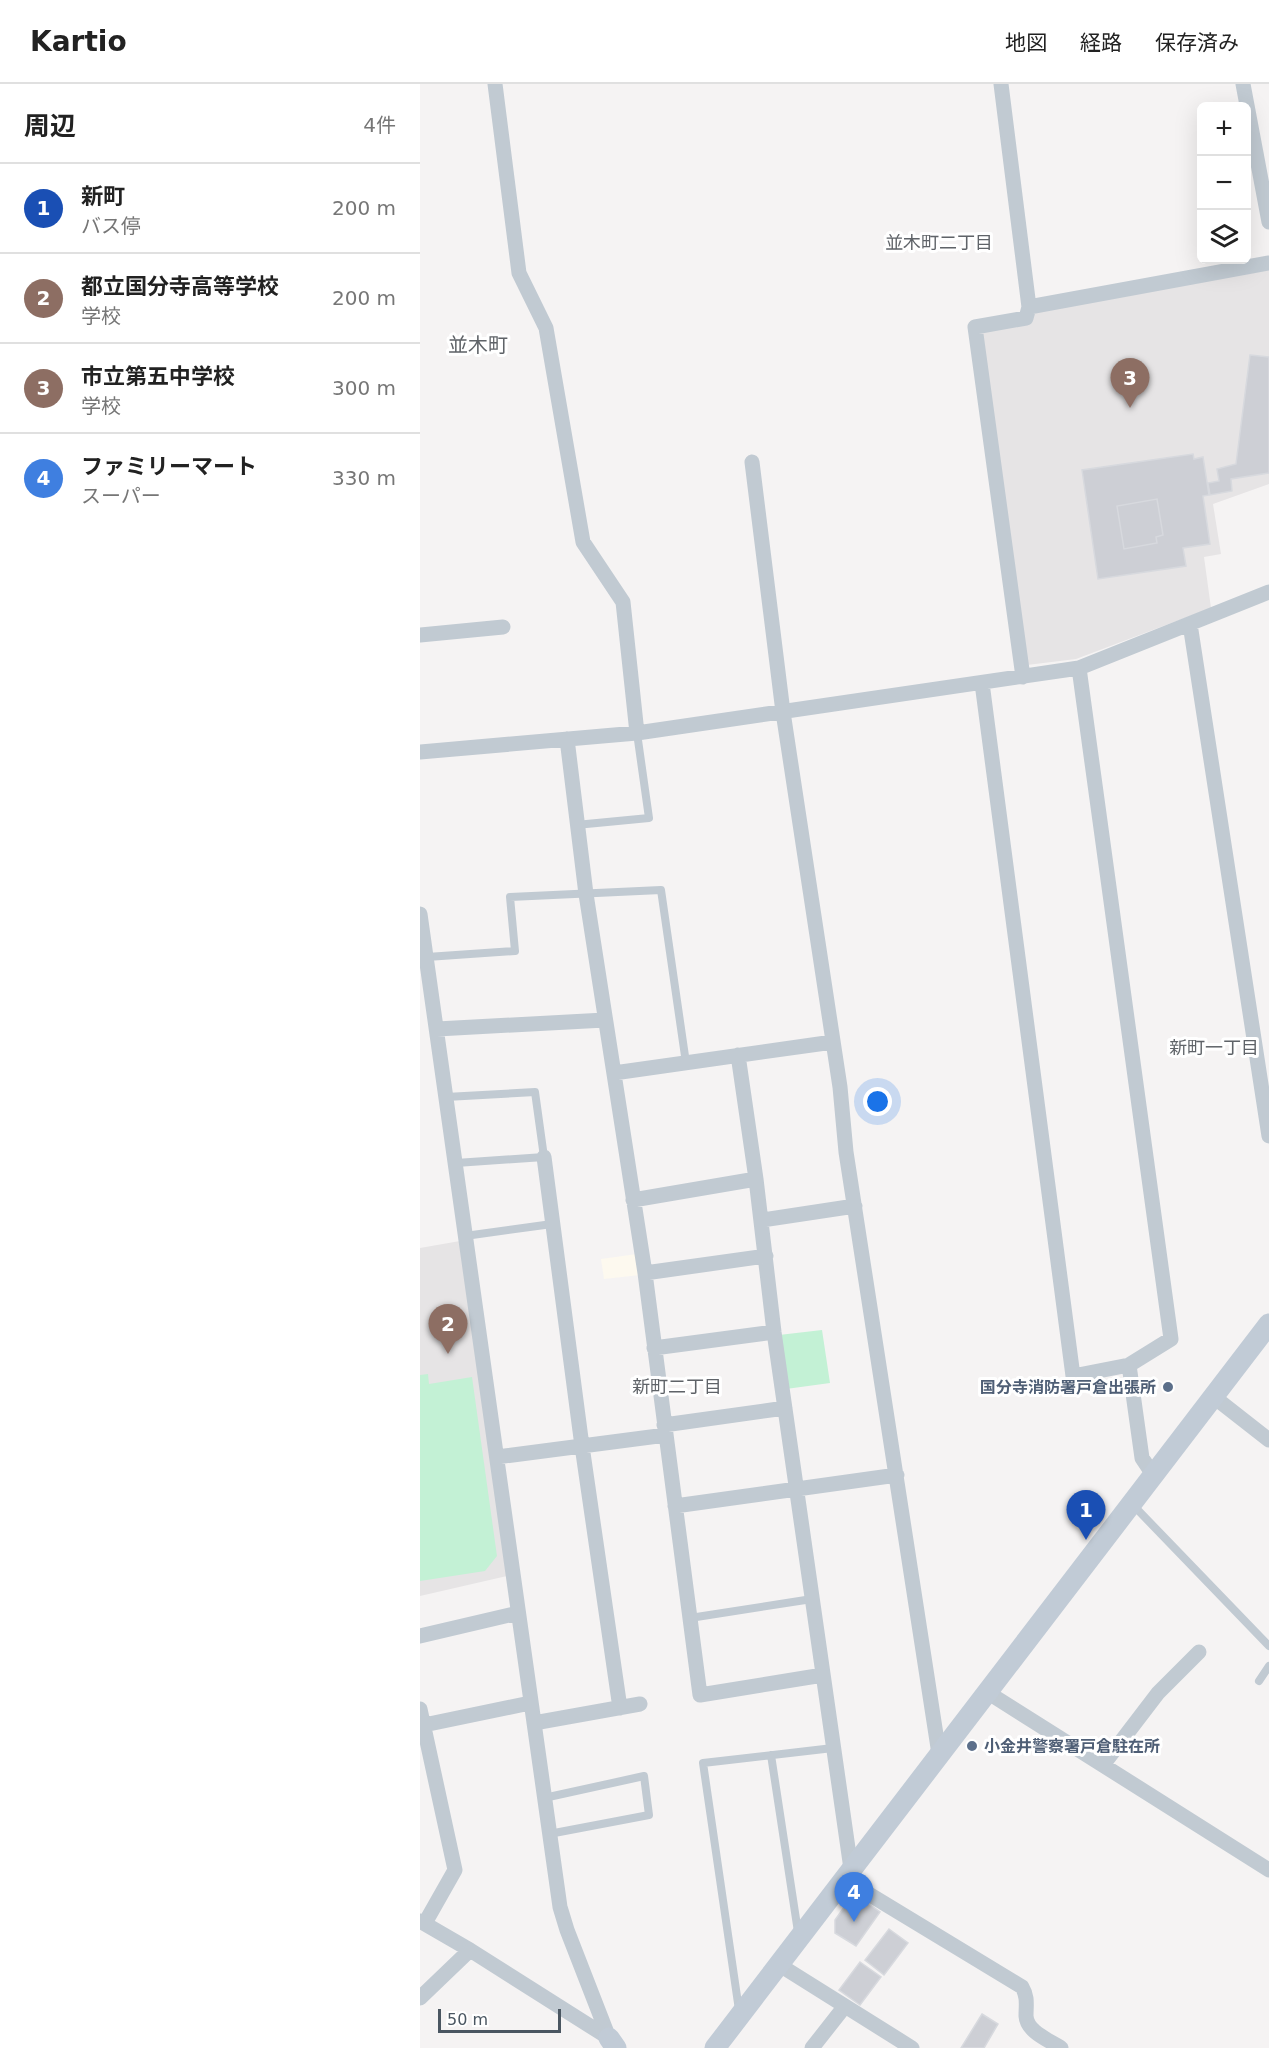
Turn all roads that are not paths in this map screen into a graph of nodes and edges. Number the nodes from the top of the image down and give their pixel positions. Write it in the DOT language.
graph roads {
  1 [pos="495,84"];
  2 [pos="1001,84"];
  3 [pos="1243,84"];
  4 [pos="1269,220"];
  5 [pos="1269,263"];
  6 [pos="1029,307"];
  7 [pos="752,462"];
  8 [pos="1269,592"];
  9 [pos="1190,624"];
  10 [pos="503,627"];
  11 [pos="420,635"];
  12 [pos="1079,668"];
  13 [pos="1023,676"];
  14 [pos="982,683"];
  15 [pos="783,712"];
  16 [pos="637,733"];
  17 [pos="567,739"];
  18 [pos="420,752"];
  19 [pos="576,825"];
  20 [pos="586,894"];
  21 [pos="420,914"];
  22 [pos="427,957"];
  23 [pos="425,986"];
  24 [pos="605,1020"];
  25 [pos="437,1029"];
  26 [pos="833,1042"];
  27 [pos="738,1055"];
  28 [pos="686,1063"];
  29 [pos="614,1072"];
  30 [pos="446,1097"];
  31 [pos="1269,1136"];
  32 [pos="544,1157"];
  33 [pos="456,1163"];
  34 [pos="756,1179"];
  35 [pos="633,1200"];
  36 [pos="855,1206"];
  37 [pos="762,1220"];
  38 [pos="552,1224"];
  39 [pos="465,1236"];
  40 [pos="766,1256"];
  41 [pos="645,1273"];
  42 [pos="1269,1324"];
  43 [pos="774,1332"];
  44 [pos="654,1348"];
  45 [pos="1129,1365"];
  46 [pos="1214,1397"];
  47 [pos="785,1408"];
  48 [pos="665,1430"];
  49 [pos="1269,1440"];
  50 [pos="582,1446"];
  51 [pos="497,1458"];
  52 [pos="897,1474"];
  53 [pos="1154,1476"];
  54 [pos="796,1489"];
  55 [pos="1132,1504"];
  56 [pos="675,1506"];
  57 [pos="812,1599"];
  58 [pos="518,1613"];
  59 [pos="690,1618"];
  60 [pos="420,1636"];
  61 [pos="1269,1646"];
  62 [pos="1199,1652"];
  63 [pos="1269,1666"];
  64 [pos="823,1676"];
  65 [pos="1259,1681"];
  66 [pos="987,1692"];
  67 [pos="530,1702"];
  68 [pos="640,1704"];
  69 [pos="620,1708"];
  70 [pos="420,1709"];
  71 [pos="534,1724"];
  72 [pos="424,1725"];
  73 [pos="833,1748"];
  74 [pos="939,1754"];
  75 [pos="771,1755"];
  76 [pos="1103,1765"];
  77 [pos="544,1797"];
  78 [pos="549,1834"];
  79 [pos="1269,1869"];
  80 [pos="848,1874"];
  81 [pos="423,1922"];
  82 [pos="799,1936"];
  83 [pos="470,1950"];
  84 [pos="778,1964"];
  85 [pos="420,1998"];
  86 [pos="845,2006"];
  87 [pos="740,2015"];
  88 [pos="612,2043"];
  89 [pos="715,2048"];
  90 [pos="812,2048"];
  91 [pos="912,2048"];
  92 [pos="1061,2048"];
  1 -- 16 [label="street"];
  2 -- 6 [label="street"];
  3 -- 4 [label="street"];
  5 -- 6 [label="street"];
  6 -- 13 [label="street"];
  7 -- 15 [label="street"];
  8 -- 9 [label="street"];
  9 -- 12 [label="street"];
  9 -- 31 [label="street"];
  10 -- 11 [label="street"];
  12 -- 13 [label="street"];
  12 -- 45 [label="street"];
  13 -- 14 [label="street"];
  14 -- 15 [label="street"];
  14 -- 45 [label="street"];
  15 -- 16 [label="street"];
  15 -- 26 [label="street"];
  16 -- 17 [label="street"];
  16 -- 19 [label="lane"];
  17 -- 18 [label="street"];
  17 -- 19 [label="street"];
  19 -- 20 [label="street"];
  20 -- 22 [label="lane"];
  20 -- 24 [label="street"];
  20 -- 28 [label="lane"];
  21 -- 22 [label="street"];
  22 -- 23 [label="street"];
  23 -- 25 [label="street"];
  24 -- 25 [label="street"];
  24 -- 29 [label="street"];
  25 -- 30 [label="street"];
  26 -- 27 [label="street"];
  26 -- 36 [label="street"];
  27 -- 28 [label="street"];
  27 -- 34 [label="street"];
  28 -- 29 [label="street"];
  29 -- 35 [label="street"];
  30 -- 32 [label="lane"];
  30 -- 33 [label="street"];
  32 -- 33 [label="lane"];
  32 -- 38 [label="street"];
  33 -- 39 [label="street"];
  34 -- 35 [label="street"];
  34 -- 37 [label="street"];
  35 -- 41 [label="street"];
  36 -- 37 [label="street"];
  36 -- 52 [label="street"];
  37 -- 40 [label="street"];
  38 -- 39 [label="lane"];
  38 -- 50 [label="street"];
  39 -- 51 [label="street"];
  40 -- 41 [label="street"];
  40 -- 43 [label="street"];
  41 -- 44 [label="street"];
  42 -- 46 [label="street"];
  43 -- 44 [label="street"];
  43 -- 47 [label="street"];
  44 -- 48 [label="street"];
  45 -- 53 [label="street"];
  46 -- 49 [label="street"];
  46 -- 53 [label="street"];
  47 -- 48 [label="street"];
  47 -- 54 [label="street"];
  48 -- 50 [label="street"];
  48 -- 56 [label="street"];
  50 -- 51 [label="street"];
  50 -- 69 [label="street"];
  51 -- 58 [label="street"];
  52 -- 54 [label="street"];
  52 -- 74 [label="street"];
  53 -- 55 [label="street"];
  54 -- 56 [label="street"];
  54 -- 57 [label="street"];
  55 -- 61 [label="lane"];
  55 -- 66 [label="street"];
  56 -- 59 [label="street"];
  57 -- 59 [label="lane"];
  57 -- 64 [label="street"];
  58 -- 60 [label="street"];
  58 -- 67 [label="street"];
  59 -- 64 [label="street"];
  62 -- 76 [label="street"];
  63 -- 65 [label="lane"];
  64 -- 73 [label="street"];
  66 -- 74 [label="street"];
  66 -- 76 [label="street"];
  67 -- 71 [label="street"];
  67 -- 72 [label="street"];
  68 -- 69 [label="street"];
  69 -- 71 [label="street"];
  70 -- 72 [label="street"];
  71 -- 77 [label="street"];
  72 -- 81 [label="street"];
  73 -- 75 [label="lane"];
  73 -- 80 [label="street"];
  74 -- 80 [label="street"];
  75 -- 82 [label="lane"];
  75 -- 87 [label="lane"];
  76 -- 79 [label="street"];
  77 -- 78 [label="street"];
  77 -- 78 [label="lane"];
  78 -- 88 [label="street"];
  80 -- 82 [label="street"];
  80 -- 92 [label="street"];
  81 -- 83 [label="street"];
  82 -- 84 [label="street"];
  83 -- 85 [label="street"];
  83 -- 88 [label="street"];
  84 -- 86 [label="street"];
  84 -- 87 [label="street"];
  86 -- 90 [label="street"];
  86 -- 91 [label="street"];
  87 -- 89 [label="street"];
}
